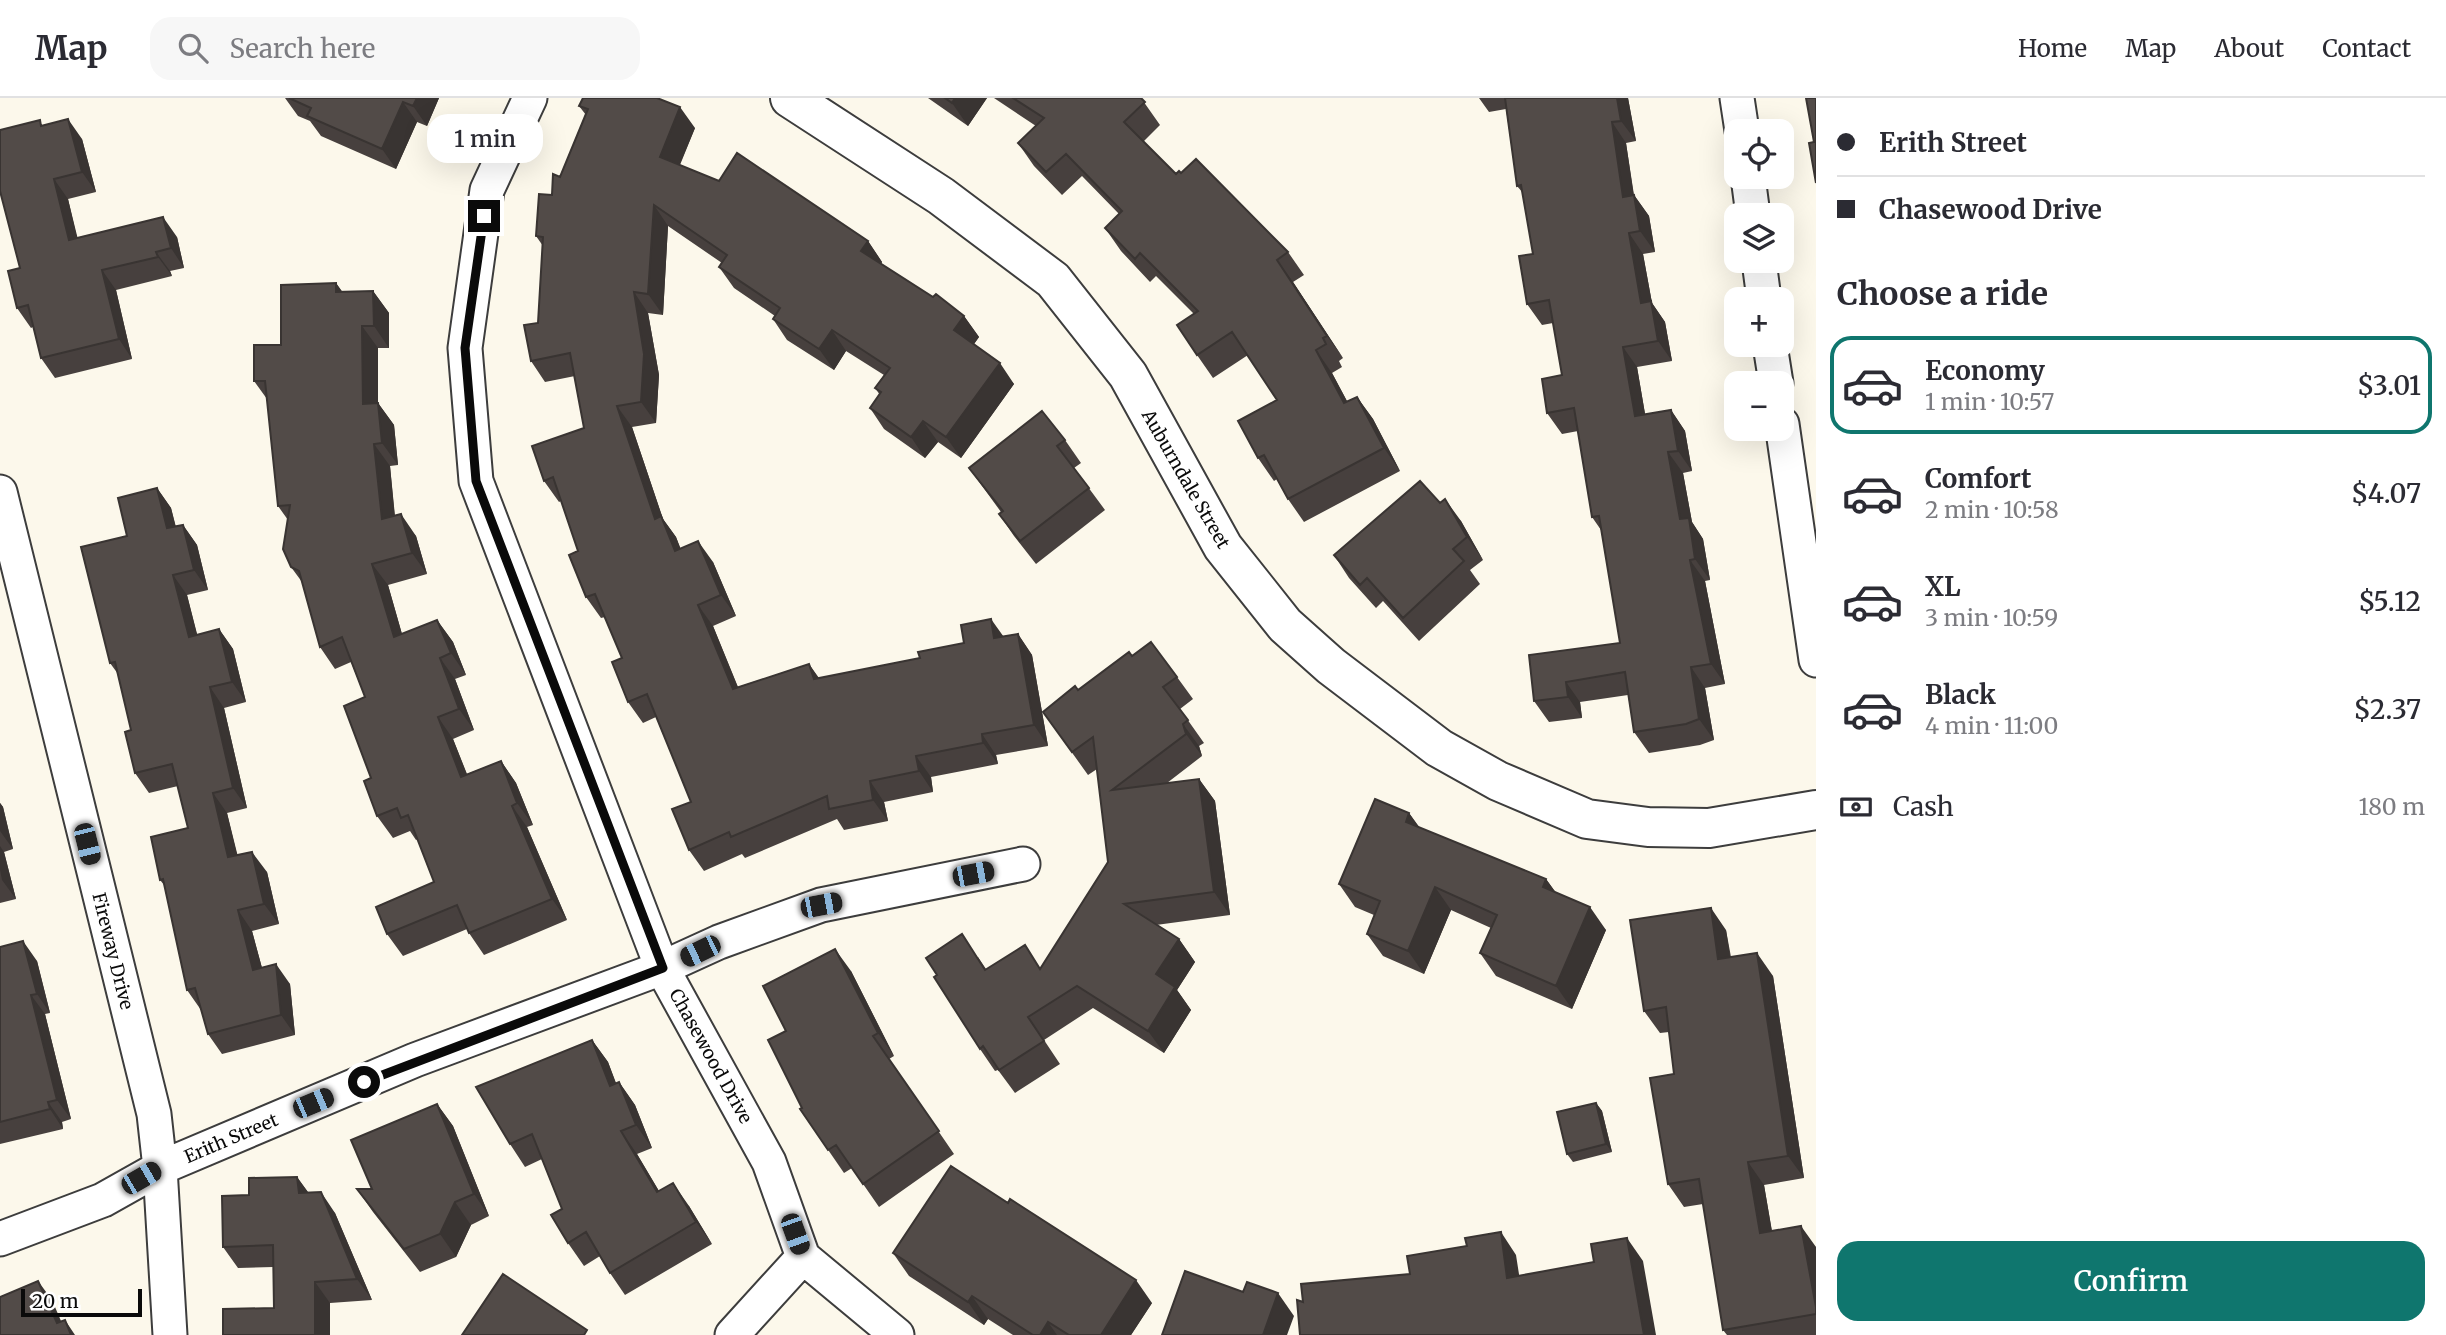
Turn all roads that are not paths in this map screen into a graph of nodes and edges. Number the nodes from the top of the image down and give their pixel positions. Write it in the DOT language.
graph roads {
  1 [pos="530,98"];
  2 [pos="790,98"];
  3 [pos="1737,98"];
  4 [pos="1740,119"];
  5 [pos="1784,441"];
  6 [pos="0,492"];
  7 [pos="1816,660"];
  8 [pos="1816,810"];
  9 [pos="1024,864"];
  10 [pos="663,968"];
  11 [pos="160,1167"];
  12 [pos="0,1238"];
  13 [pos="803,1257"];
  14 [pos="170,1335"];
  15 [pos="732,1335"];
  16 [pos="897,1335"];
  1 -- 10 [label="street, Chasewood Drive"];
  2 -- 8 [label="street, Auburndale Street"];
  3 -- 4 [label="street"];
  5 -- 7 [label="street"];
  6 -- 11 [label="street, Fireway Drive"];
  9 -- 10 [label="street, Erith Street"];
  10 -- 11 [label="street, Erith Street"];
  10 -- 13 [label="street, Chasewood Drive"];
  11 -- 12 [label="street, Erith Street"];
  11 -- 14 [label="street, Fireway Drive"];
  13 -- 15 [label="street"];
  13 -- 16 [label="street"];
}
